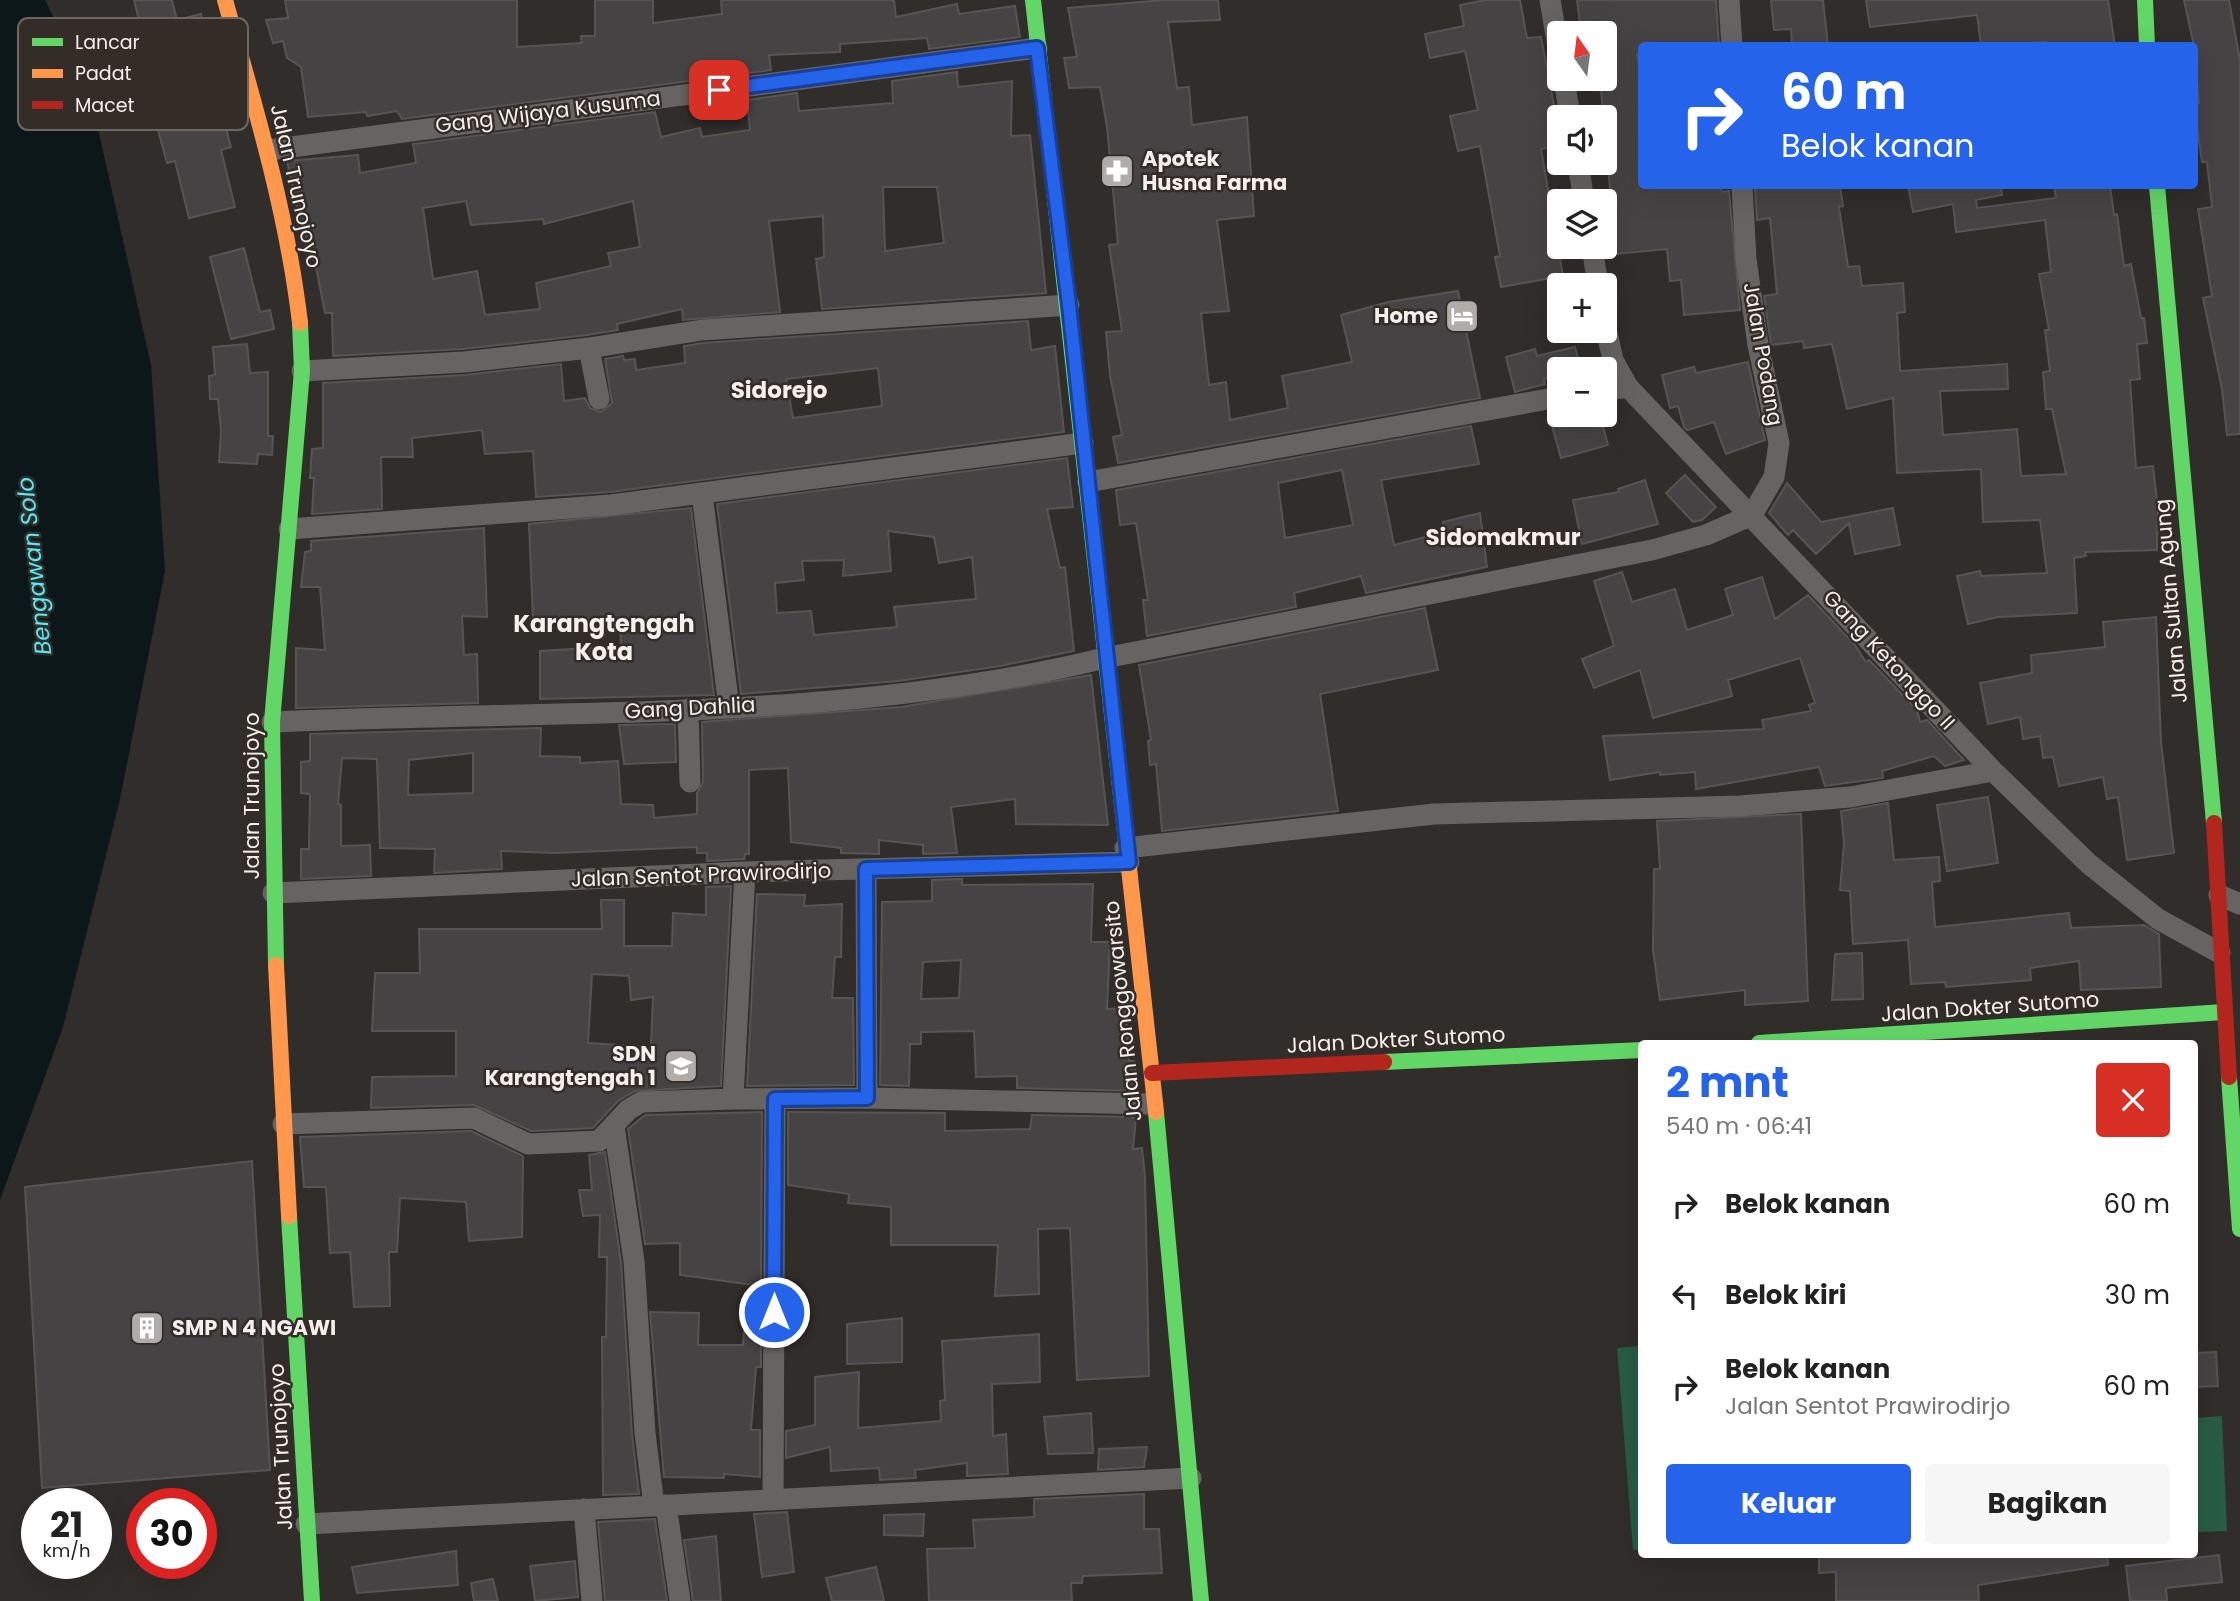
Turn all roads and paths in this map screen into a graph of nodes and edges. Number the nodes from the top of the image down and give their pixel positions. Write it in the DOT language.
graph roads {
  1 [pos="1033,0"];
  2 [pos="1550,0"];
  3 [pos="1729,0"];
  4 [pos="2145,0"];
  5 [pos="230,1"];
  6 [pos="234,18"];
  7 [pos="1554,21"];
  8 [pos="1732,42"];
  9 [pos="2147,42"];
  10 [pos="1037,48"];
  11 [pos="248,70"];
  12 [pos="269,150"];
  13 [pos="1742,189"];
  14 [pos="2157,189"];
  15 [pos="1069,305"];
  16 [pos="1609,343"];
  17 [pos="589,348"];
  18 [pos="302,371"];
  19 [pos="1628,387"];
  20 [pos="1617,388"];
  21 [pos="599,399"];
  22 [pos="1547,399"];
  23 [pos="1083,443"];
  24 [pos="1088,482"];
  25 [pos="702,494"];
  26 [pos="1752,515"];
  27 [pos="289,530"];
  28 [pos="1105,658"];
  29 [pos="729,707"];
  30 [pos="688,709"];
  31 [pos="272,722"];
  32 [pos="1993,771"];
  33 [pos="690,782"];
  34 [pos="1127,855"];
  35 [pos="2232,858"];
  36 [pos="866,869"];
  37 [pos="745,872"];
  38 [pos="2218,872"];
  39 [pos="273,893"];
  40 [pos="2219,895"];
  41 [pos="2240,904"];
  42 [pos="2220,953"];
  43 [pos="2224,1012"];
  44 [pos="1804,1040"];
  45 [pos="1638,1050"];
  46 [pos="1152,1073"];
  47 [pos="867,1098"];
  48 [pos="733,1099"];
  49 [pos="775,1099"];
  50 [pos="1153,1104"];
  51 [pos="283,1124"];
  52 [pos="614,1126"];
  53 [pos="2240,1229"];
  54 [pos="1191,1478"];
  55 [pos="773,1500"];
  56 [pos="660,1505"];
  57 [pos="584,1509"];
  58 [pos="306,1524"];
  59 [pos="313,1601"];
  60 [pos="592,1601"];
  61 [pos="680,1601"];
  62 [pos="1201,1601"];
  1 -- 10 [label="main road, Jalan Ronggowarsito"];
  2 -- 7 [label="street"];
  3 -- 8 [label="street"];
  4 -- 9 [label="main road"];
  5 -- 6 [label="main road, Jalan Trunojoyo"];
  10 -- 12 [label="street, Gang Wijaya Kusuma"];
  10 -- 15 [label="main road, Jalan Ronggowarsito"];
  11 -- 12 [label="main road, Jalan Trunojoyo"];
  12 -- 18 [label="main road, Jalan Trunojoyo"];
  13 -- 26 [label="street, Jalan Podang"];
  14 -- 38 [label="main road, Jalan Sultan Agung"];
  15 -- 17 [label="street"];
  15 -- 23 [label="main road, Jalan Ronggowarsito"];
  16 -- 19 [label="street, Gang Ketonggo II"];
  17 -- 18 [label="street"];
  17 -- 21 [label="street"];
  18 -- 27 [label="main road, Jalan Trunojoyo"];
  19 -- 20 [label="street"];
  19 -- 26 [label="street, Gang Ketonggo II"];
  22 -- 24 [label="street"];
  23 -- 24 [label="main road, Jalan Ronggowarsito"];
  23 -- 25 [label="street"];
  24 -- 28 [label="main road, Jalan Ronggowarsito"];
  25 -- 27 [label="street"];
  25 -- 29 [label="street"];
  26 -- 28 [label="street, Gang Dahlia"];
  26 -- 32 [label="street, Gang Ketonggo II"];
  27 -- 31 [label="main road, Jalan Trunojoyo"];
  28 -- 29 [label="street, Gang Dahlia"];
  28 -- 34 [label="main road, Jalan Ronggowarsito"];
  29 -- 30 [label="street, Gang Dahlia"];
  30 -- 31 [label="street, Gang Dahlia"];
  30 -- 33 [label="street"];
  31 -- 39 [label="main road, Jalan Trunojoyo"];
  32 -- 34 [label="street, Jalan Sentot Prawirodirjo"];
  32 -- 42 [label="street, Gang Ketonggo II"];
  34 -- 36 [label="street, Jalan Sentot Prawirodirjo"];
  34 -- 46 [label="main road, Jalan Ronggowarsito"];
  35 -- 38 [label="main road"];
  36 -- 37 [label="street, Jalan Sentot Prawirodirjo"];
  36 -- 47 [label="street"];
  37 -- 39 [label="street, Jalan Sentot Prawirodirjo"];
  37 -- 48 [label="street"];
  38 -- 40 [label="main road, Jalan Sultan Agung"];
  39 -- 51 [label="main road, Jalan Trunojoyo"];
  40 -- 41 [label="street"];
  40 -- 42 [label="main road, Jalan Sultan Agung"];
  42 -- 43 [label="main road, Jalan Sultan Agung"];
  43 -- 44 [label="main road, Jalan Dokter Sutomo"];
  43 -- 53 [label="main road, Jalan Sultan Agung"];
  45 -- 46 [label="main road, Jalan Dokter Sutomo"];
  46 -- 50 [label="main road, Jalan Ronggowarsito"];
  47 -- 49 [label="street"];
  47 -- 50 [label="street"];
  48 -- 49 [label="street"];
  48 -- 52 [label="street"];
  49 -- 55 [label="street"];
  50 -- 54 [label="main road, Jalan Ronggowarsito"];
  51 -- 52 [label="street"];
  51 -- 58 [label="main road, Jalan Trunojoyo"];
  52 -- 56 [label="street"];
  54 -- 55 [label="street"];
  54 -- 62 [label="main road, Jalan Ronggowarsito"];
  55 -- 56 [label="street"];
  56 -- 57 [label="street"];
  56 -- 61 [label="street"];
  57 -- 58 [label="street"];
  57 -- 60 [label="street"];
  58 -- 59 [label="main road, Jalan Trunojoyo"];
}
